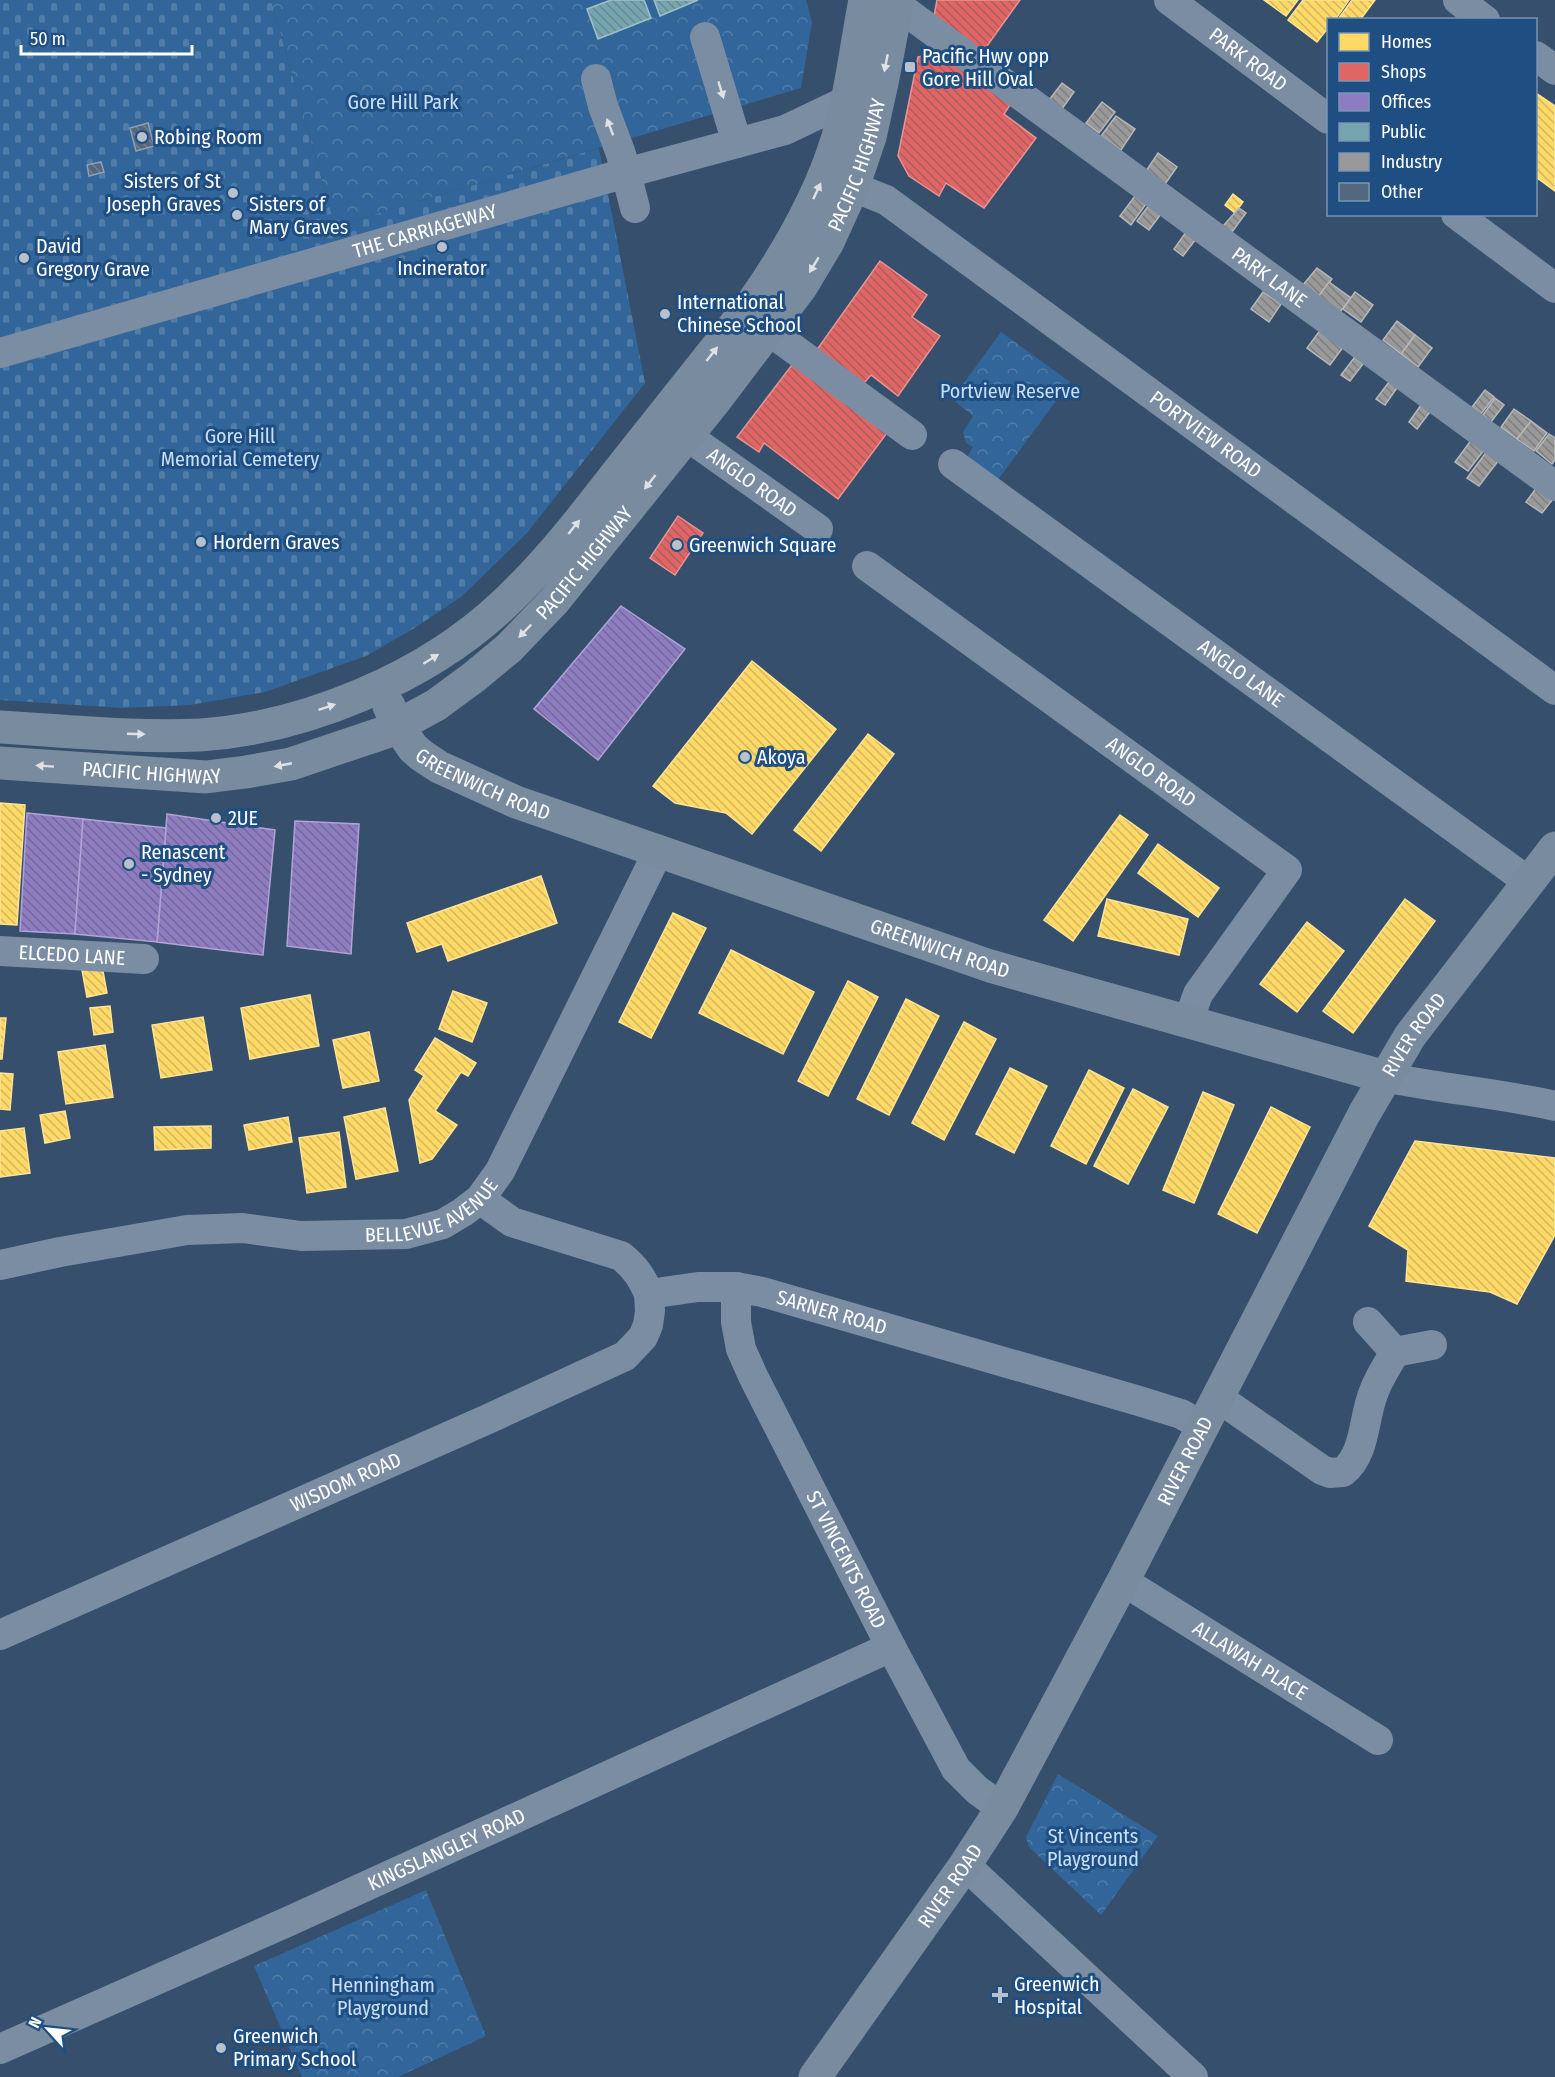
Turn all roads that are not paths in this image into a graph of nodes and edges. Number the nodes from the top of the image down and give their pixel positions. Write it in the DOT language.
graph roads {
  1 [pos="1169,0"];
  2 [pos="1458,0"];
  3 [pos="887,2"];
  4 [pos="1482,18"];
  5 [pos="705,37"];
  6 [pos="1537,57"];
  7 [pos="1555,70"];
  8 [pos="596,80"];
  9 [pos="846,101"];
  10 [pos="1327,118"];
  11 [pos="737,143"];
  12 [pos="626,173"];
  13 [pos="853,187"];
  14 [pos="635,207"];
  15 [pos="1459,216"];
  16 [pos="1555,288"];
  17 [pos="768,330"];
  18 [pos="0,353"];
  19 [pos="912,435"];
  20 [pos="687,436"];
  21 [pos="953,464"];
  22 [pos="1555,486"];
  23 [pos="818,529"];
  24 [pos="867,566"];
  25 [pos="380,686"];
  26 [pos="1555,690"];
  27 [pos="398,726"];
  28 [pos="0,727"];
  29 [pos="0,763"];
  30 [pos="1555,848"];
  31 [pos="659,850"];
  32 [pos="1529,882"];
  33 [pos="0,951"];
  34 [pos="144,960"];
  35 [pos="1188,1022"];
  36 [pos="1385,1077"];
  37 [pos="1555,1106"];
  38 [pos="480,1200"];
  39 [pos="0,1265"];
  40 [pos="736,1287"];
  41 [pos="649,1294"];
  42 [pos="1368,1322"];
  43 [pos="1431,1345"];
  44 [pos="1395,1352"];
  45 [pos="1217,1398"];
  46 [pos="1202,1426"];
  47 [pos="1123,1581"];
  48 [pos="0,1635"];
  49 [pos="891,1647"];
  50 [pos="1378,1740"];
  51 [pos="1002,1808"];
  52 [pos="965,1865"];
  53 [pos="0,2049"];
  54 [pos="815,2077"];
  55 [pos="1193,2077"];
  1 -- 10 [label="street, PARK ROAD"];
  2 -- 4 [label="street"];
  3 -- 9 [label="main road, PACIFIC HIGHWAY"];
  3 -- 13 [label="main road, PACIFIC HIGHWAY, one-way"];
  3 -- 22 [label="street, PARK LANE"];
  5 -- 11 [label="street, one-way"];
  6 -- 7 [label="street"];
  12 -- 8 [label="street, one-way"];
  9 -- 11 [label="street, THE CARRIAGEWAY"];
  25 -- 9 [label="main road, PACIFIC HIGHWAY, one-way"];
  11 -- 12 [label="street, THE CARRIAGEWAY"];
  12 -- 14 [label="street"];
  12 -- 18 [label="street, THE CARRIAGEWAY"];
  13 -- 17 [label="main road, PACIFIC HIGHWAY, one-way"];
  13 -- 26 [label="street, PORTVIEW ROAD"];
  15 -- 16 [label="street"];
  17 -- 19 [label="street"];
  17 -- 20 [label="main road, PACIFIC HIGHWAY"];
  20 -- 23 [label="street, ANGLO ROAD"];
  20 -- 27 [label="main road, PACIFIC HIGHWAY, one-way"];
  21 -- 32 [label="street, ANGLO LANE"];
  24 -- 35 [label="street, ANGLO ROAD"];
  25 -- 27 [label="main road, GREENWICH ROAD"];
  28 -- 25 [label="main road, PACIFIC HIGHWAY, one-way"];
  27 -- 29 [label="main road, PACIFIC HIGHWAY, one-way"];
  27 -- 31 [label="main road, GREENWICH ROAD"];
  30 -- 32 [label="main road, RIVER ROAD"];
  31 -- 35 [label="main road, GREENWICH ROAD"];
  31 -- 38 [label="street, BELLEVUE AVENUE"];
  32 -- 36 [label="main road, RIVER ROAD"];
  33 -- 34 [label="street, ELCEDO LANE"];
  35 -- 36 [label="main road, GREENWICH ROAD"];
  36 -- 37 [label="street, GREENWICH ROAD"];
  36 -- 45 [label="main road, RIVER ROAD"];
  38 -- 39 [label="street, BELLEVUE AVENUE"];
  38 -- 41 [label="street"];
  40 -- 41 [label="street, SARNER ROAD"];
  40 -- 46 [label="street, SARNER ROAD"];
  40 -- 49 [label="street, ST VINCENTS ROAD"];
  41 -- 48 [label="street, WISDOM ROAD"];
  42 -- 44 [label="street"];
  43 -- 44 [label="street"];
  44 -- 45 [label="street"];
  45 -- 46 [label="main road, RIVER ROAD"];
  46 -- 47 [label="main road, RIVER ROAD"];
  47 -- 50 [label="street, ALLAWAH PLACE"];
  47 -- 51 [label="main road, RIVER ROAD"];
  49 -- 51 [label="street, ST VINCENTS ROAD"];
  49 -- 53 [label="street, KINGSLANGLEY ROAD"];
  51 -- 52 [label="main road, RIVER ROAD"];
  52 -- 54 [label="main road, RIVER ROAD"];
  52 -- 55 [label="street"];
}
